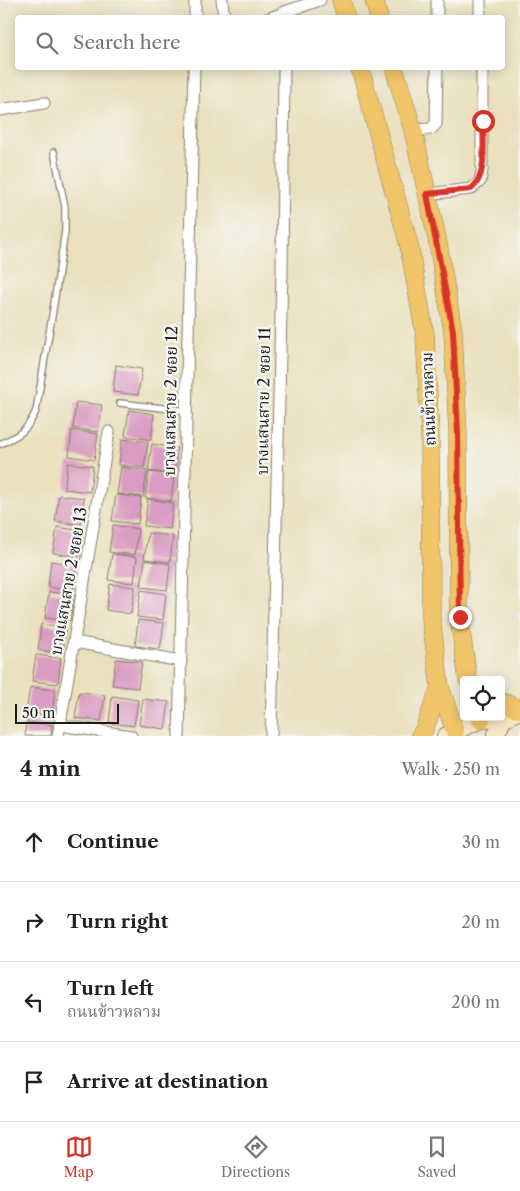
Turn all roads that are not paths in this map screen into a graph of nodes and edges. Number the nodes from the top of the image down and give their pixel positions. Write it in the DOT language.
graph roads {
  1 [pos="195,0"];
  2 [pos="222,0"];
  3 [pos="320,0"];
  4 [pos="341,0"];
  5 [pos="374,0"];
  6 [pos="437,0"];
  7 [pos="480,0"];
  8 [pos="195,15"];
  9 [pos="224,15"];
  10 [pos="285,15"];
  11 [pos="345,15"];
  12 [pos="378,15"];
  13 [pos="437,15"];
  14 [pos="480,15"];
  15 [pos="194,70"];
  16 [pos="284,70"];
  17 [pos="361,70"];
  18 [pos="395,70"];
  19 [pos="437,70"];
  20 [pos="482,70"];
  21 [pos="44,103"];
  22 [pos="0,110"];
  23 [pos="413,130"];
  24 [pos="54,152"];
  25 [pos="427,194"];
  26 [pos="120,403"];
  27 [pos="186,411"];
  28 [pos="109,432"];
  29 [pos="0,444"];
  30 [pos="74,642"];
  31 [pos="181,660"];
  32 [pos="467,676"];
  33 [pos="440,687"];
  34 [pos="505,704"];
  35 [pos="520,710"];
  36 [pos="505,718"];
  37 [pos="496,721"];
  38 [pos="503,721"];
  39 [pos="483,724"];
  40 [pos="59,731"];
  41 [pos="452,734"];
  42 [pos="131,736"];
  43 [pos="180,736"];
  44 [pos="271,736"];
  45 [pos="420,736"];
  46 [pos="495,736"];
  1 -- 8 [label="street"];
  2 -- 9 [label="street"];
  3 -- 10 [label="street"];
  4 -- 11 [label="main road"];
  5 -- 12 [label="main road"];
  6 -- 13 [label="street"];
  7 -- 14 [label="street"];
  15 -- 27 [label="street, บางแสนสาย 2 ซอย 12"];
  16 -- 44 [label="street, บางแสนสาย 2 ซอย 11"];
  17 -- 33 [label="main road, ถนนข้าวหลาม"];
  18 -- 23 [label="main road, ถนนข้าวหลาม"];
  19 -- 23 [label="street"];
  20 -- 25 [label="street"];
  21 -- 22 [label="street"];
  23 -- 25 [label="main road, ถนนข้าวหลาม"];
  24 -- 29 [label="lane"];
  25 -- 32 [label="main road, ถนนข้าวหลาม"];
  26 -- 27 [label="lane"];
  27 -- 31 [label="street, บางแสนสาย 2 ซอย 12"];
  28 -- 30 [label="street, บางแสนสาย 2 ซอย 13"];
  30 -- 31 [label="street"];
  30 -- 40 [label="street, บางแสนสาย 2 ซอย 13"];
  31 -- 43 [label="street, บางแสนสาย 2 ซอย 12"];
  33 -- 41 [label="main road, ถนนข้าวหลาม"];
  33 -- 45 [label="main road"];
  34 -- 35 [label="main road"];
  35 -- 36 [label="main road"];
  37 -- 39 [label="main road"];
  38 -- 46 [label="main road"];
  39 -- 41 [label="main road"];
  40 -- 42 [label="street"];
}
